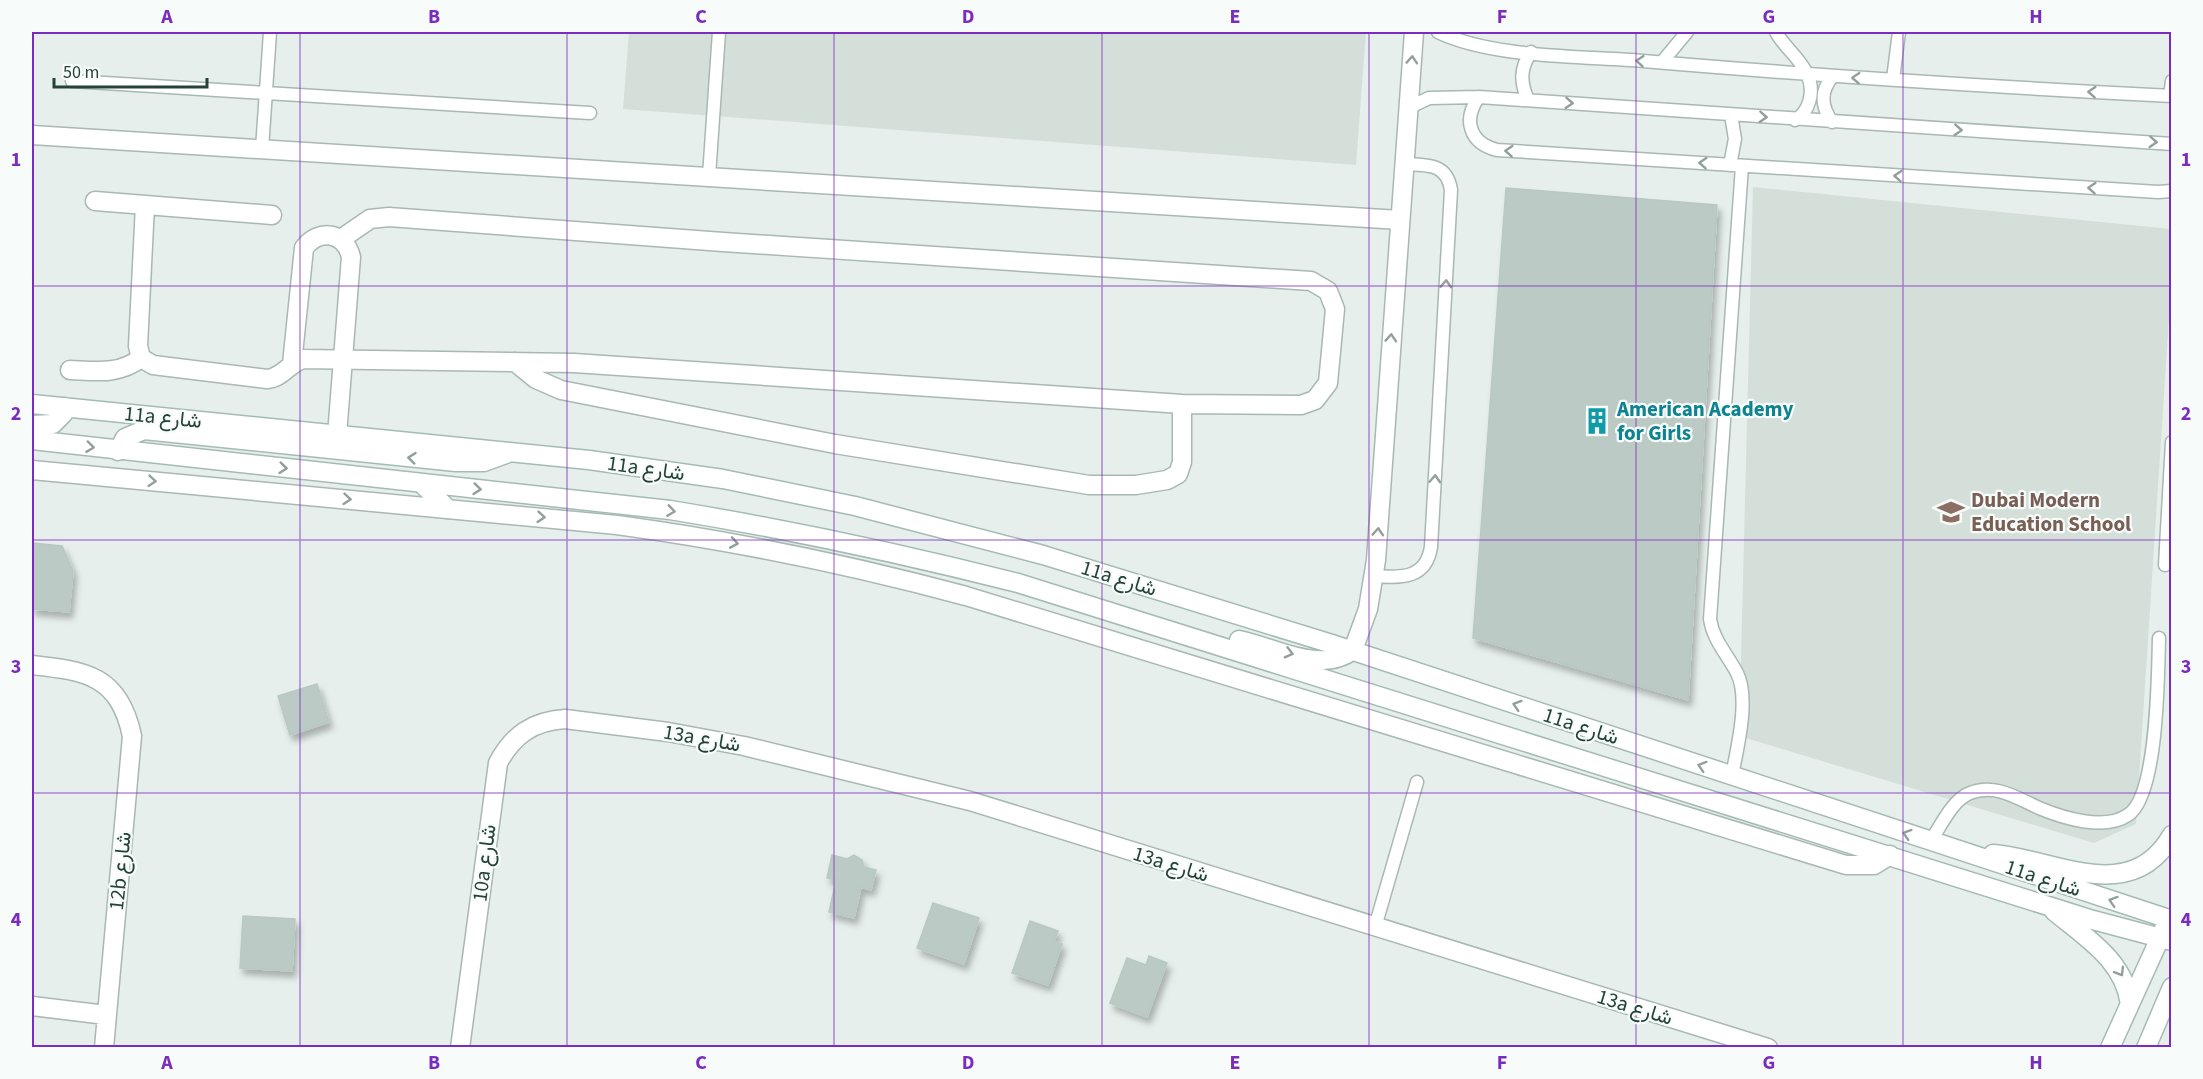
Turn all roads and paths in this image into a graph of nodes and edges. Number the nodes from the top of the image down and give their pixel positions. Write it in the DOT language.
graph roads {
  1 [pos="270,32"];
  2 [pos="719,32"];
  3 [pos="1414,32"];
  4 [pos="1438,32"];
  5 [pos="1687,32"];
  6 [pos="1776,32"];
  7 [pos="1899,32"];
  8 [pos="1532,52"];
  9 [pos="1662,63"];
  10 [pos="1808,74"];
  11 [pos="1832,76"];
  12 [pos="1893,79"];
  13 [pos="72,81"];
  14 [pos="2172,81"];
  15 [pos="266,93"];
  16 [pos="2171,96"];
  17 [pos="1479,97"];
  18 [pos="1528,100"];
  19 [pos="1408,108"];
  20 [pos="590,113"];
  21 [pos="1731,115"];
  22 [pos="1795,120"];
  23 [pos="1832,122"];
  24 [pos="32,135"];
  25 [pos="2172,144"];
  26 [pos="262,148"];
  27 [pos="1404,164"];
  28 [pos="1736,166"];
  29 [pos="709,176"];
  30 [pos="2172,190"];
  31 [pos="95,201"];
  32 [pos="145,205"];
  33 [pos="272,215"];
  34 [pos="1400,220"];
  35 [pos="341,239"];
  36 [pos="141,358"];
  37 [pos="343,358"];
  38 [pos="515,362"];
  39 [pos="292,364"];
  40 [pos="70,370"];
  41 [pos="32,404"];
  42 [pos="1182,404"];
  43 [pos="65,407"];
  44 [pos="32,426"];
  45 [pos="337,435"];
  46 [pos="32,440"];
  47 [pos="2172,441"];
  48 [pos="118,451"];
  49 [pos="510,452"];
  50 [pos="32,470"];
  51 [pos="421,483"];
  52 [pos="448,509"];
  53 [pos="2165,565"];
  54 [pos="1374,576"];
  55 [pos="2159,638"];
  56 [pos="1211,643"];
  57 [pos="1353,650"];
  58 [pos="32,665"];
  59 [pos="565,719"];
  60 [pos="1732,776"];
  61 [pos="1417,783"];
  62 [pos="2172,835"];
  63 [pos="1930,842"];
  64 [pos="1965,854"];
  65 [pos="1890,855"];
  66 [pos="2046,904"];
  67 [pos="2170,916"];
  68 [pos="1375,927"];
  69 [pos="2165,940"];
  70 [pos="2172,987"];
  71 [pos="2130,1004"];
  72 [pos="32,1006"];
  73 [pos="106,1015"];
  74 [pos="104,1047"];
  75 [pos="460,1047"];
  76 [pos="1768,1047"];
  77 [pos="2110,1047"];
  78 [pos="2146,1047"];
  1 -- 15 [label="lane"];
  2 -- 29 [label="lane"];
  19 -- 3 [label="street, one-way"];
  4 -- 8 [label="lane"];
  5 -- 9 [label="lane"];
  6 -- 10 [label="lane"];
  7 -- 12 [label="lane"];
  9 -- 8 [label="lane, one-way"];
  8 -- 18 [label="lane"];
  9 -- 10 [label="lane"];
  10 -- 11 [label="lane"];
  10 -- 22 [label="lane"];
  12 -- 11 [label="lane, one-way"];
  11 -- 23 [label="lane"];
  16 -- 12 [label="lane, one-way"];
  13 -- 15 [label="lane"];
  14 -- 16 [label="lane"];
  15 -- 20 [label="lane"];
  15 -- 26 [label="lane"];
  17 -- 18 [label="lane"];
  17 -- 19 [label="lane"];
  28 -- 17 [label="lane, one-way"];
  18 -- 21 [label="lane, one-way"];
  19 -- 27 [label="street"];
  21 -- 22 [label="lane, one-way"];
  21 -- 28 [label="lane"];
  22 -- 23 [label="lane"];
  23 -- 25 [label="lane, one-way"];
  24 -- 26 [label="street"];
  26 -- 29 [label="street"];
  27 -- 34 [label="street"];
  54 -- 27 [label="lane, one-way"];
  30 -- 28 [label="lane, one-way"];
  28 -- 60 [label="lane"];
  29 -- 34 [label="street"];
  31 -- 32 [label="street"];
  32 -- 33 [label="street"];
  32 -- 36 [label="street"];
  54 -- 34 [label="street, one-way"];
  35 -- 37 [label="street"];
  35 -- 39 [label="street"];
  35 -- 42 [label="street"];
  36 -- 39 [label="street"];
  36 -- 40 [label="street"];
  37 -- 38 [label="street"];
  37 -- 39 [label="street"];
  37 -- 45 [label="street"];
  38 -- 42 [label="street"];
  38 -- 42 [label="street"];
  41 -- 43 [label="street, 11a شارع"];
  43 -- 44 [label="street"];
  43 -- 45 [label="street, 11a شارع"];
  45 -- 49 [label="street, 11a شارع"];
  46 -- 48 [label="street, 11a شارع, one-way"];
  47 -- 53 [label="lane"];
  49 -- 48 [label="street, one-way"];
  48 -- 51 [label="street, 11a شارع, one-way"];
  49 -- 57 [label="street, 11a شارع"];
  50 -- 52 [label="street, one-way"];
  51 -- 52 [label="street"];
  51 -- 56 [label="street, 11a شارع, one-way"];
  52 -- 65 [label="street, one-way"];
  54 -- 57 [label="street"];
  55 -- 63 [label="lane"];
  56 -- 57 [label="street, one-way"];
  56 -- 65 [label="street, 11a شارع"];
  60 -- 57 [label="street, 11a شارع, one-way"];
  58 -- 73 [label="street, 12b شارع"];
  59 -- 68 [label="street, 13a شارع"];
  59 -- 75 [label="street, 10a شارع"];
  63 -- 60 [label="street, 11a شارع, one-way"];
  61 -- 68 [label="lane"];
  62 -- 64 [label="street"];
  63 -- 64 [label="street, 11a شارع"];
  67 -- 64 [label="street, 11a شارع, one-way"];
  65 -- 66 [label="street, 11a شارع"];
  66 -- 69 [label="street, 11a شارع"];
  66 -- 71 [label="street, one-way"];
  67 -- 69 [label="street"];
  68 -- 76 [label="street, 13a شارع"];
  69 -- 71 [label="street"];
  70 -- 78 [label="street"];
  71 -- 77 [label="street"];
  72 -- 73 [label="street"];
  73 -- 74 [label="street, 12b شارع"];
}
